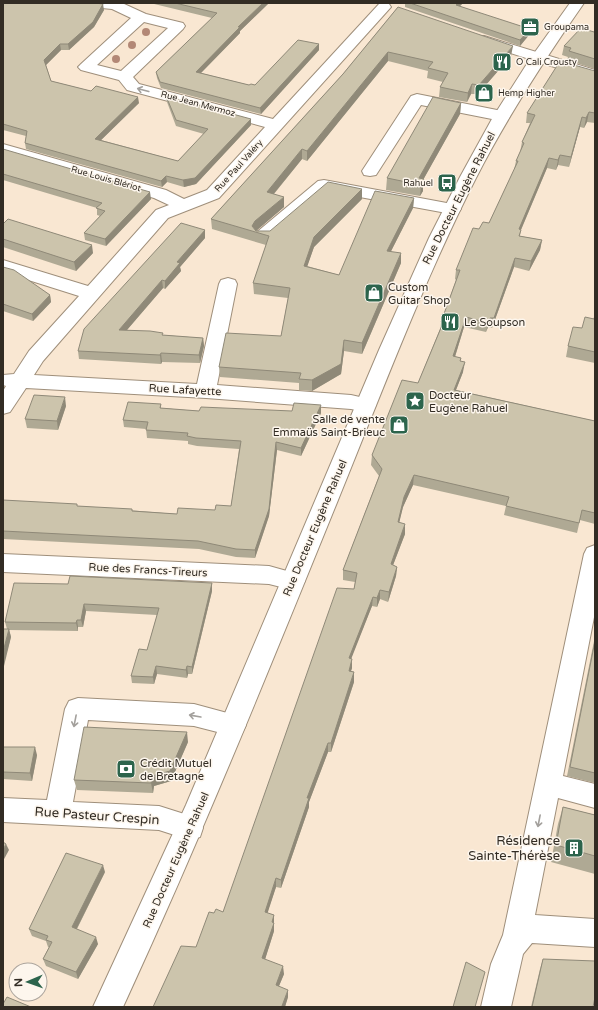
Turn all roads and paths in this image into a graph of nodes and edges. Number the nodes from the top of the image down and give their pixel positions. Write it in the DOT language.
graph roads {
  1 [pos="86,3"];
  2 [pos="577,3"];
  3 [pos="385,7"];
  4 [pos="141,17"];
  5 [pos="470,36"];
  6 [pos="538,57"];
  7 [pos="595,75"];
  8 [pos="124,77"];
  9 [pos="502,116"];
  10 [pos="276,125"];
  11 [pos="3,150"];
  12 [pos="370,171"];
  13 [pos="184,206"];
  14 [pos="452,209"];
  15 [pos="263,236"];
  16 [pos="3,266"];
  17 [pos="228,284"];
  18 [pos="90,293"];
  19 [pos="12,380"];
  20 [pos="206,391"];
  21 [pos="366,405"];
  22 [pos="3,407"];
  23 [pos="595,554"];
  24 [pos="3,563"];
  25 [pos="293,581"];
  26 [pos="233,726"];
  27 [pos="547,783"];
  28 [pos="595,796"];
  29 [pos="3,810"];
  30 [pos="58,813"];
  31 [pos="190,828"];
  32 [pos="595,933"];
  33 [pos="517,936"];
  34 [pos="108,1007"];
  35 [pos="496,1007"];
  1 -- 4 [label="street"];
  2 -- 6 [label="street, Rue Docteur Eugène Rahuel"];
  3 -- 10 [label="street, Rue Paul Valéry"];
  4 -- 8 [label="street"];
  4 -- 8 [label="street, Rue Jean Mermoz"];
  5 -- 6 [label="street"];
  6 -- 7 [label="street"];
  6 -- 9 [label="street, Rue Docteur Eugène Rahuel"];
  10 -- 8 [label="street, Rue Jean Mermoz, one-way"];
  9 -- 12 [label="street"];
  9 -- 14 [label="street, Rue Docteur Eugène Rahuel"];
  10 -- 13 [label="street, Rue Paul Valéry"];
  11 -- 13 [label="street, Rue Louis Blériot"];
  13 -- 18 [label="street, Rue Paul Valéry"];
  14 -- 15 [label="street"];
  14 -- 21 [label="street, Rue Docteur Eugène Rahuel"];
  16 -- 18 [label="street"];
  17 -- 20 [label="street"];
  18 -- 19 [label="street, Rue Paul Valéry"];
  19 -- 20 [label="street, Rue Lafayette"];
  19 -- 22 [label="street, Rue Paul Valéry"];
  20 -- 21 [label="street, Rue Lafayette"];
  21 -- 25 [label="street, Rue Docteur Eugène Rahuel"];
  23 -- 27 [label="street"];
  24 -- 25 [label="street, Rue des Francs-Tireurs"];
  25 -- 26 [label="street, Rue Docteur Eugène Rahuel"];
  26 -- 30 [label="street, one-way"];
  26 -- 31 [label="street, Rue Docteur Eugène Rahuel"];
  27 -- 28 [label="street"];
  27 -- 33 [label="street, one-way"];
  29 -- 30 [label="street, Rue Pasteur Crespin"];
  30 -- 31 [label="street, Rue Pasteur Crespin"];
  31 -- 34 [label="street, Rue Docteur Eugène Rahuel"];
  32 -- 33 [label="street"];
  33 -- 35 [label="street"];
}
